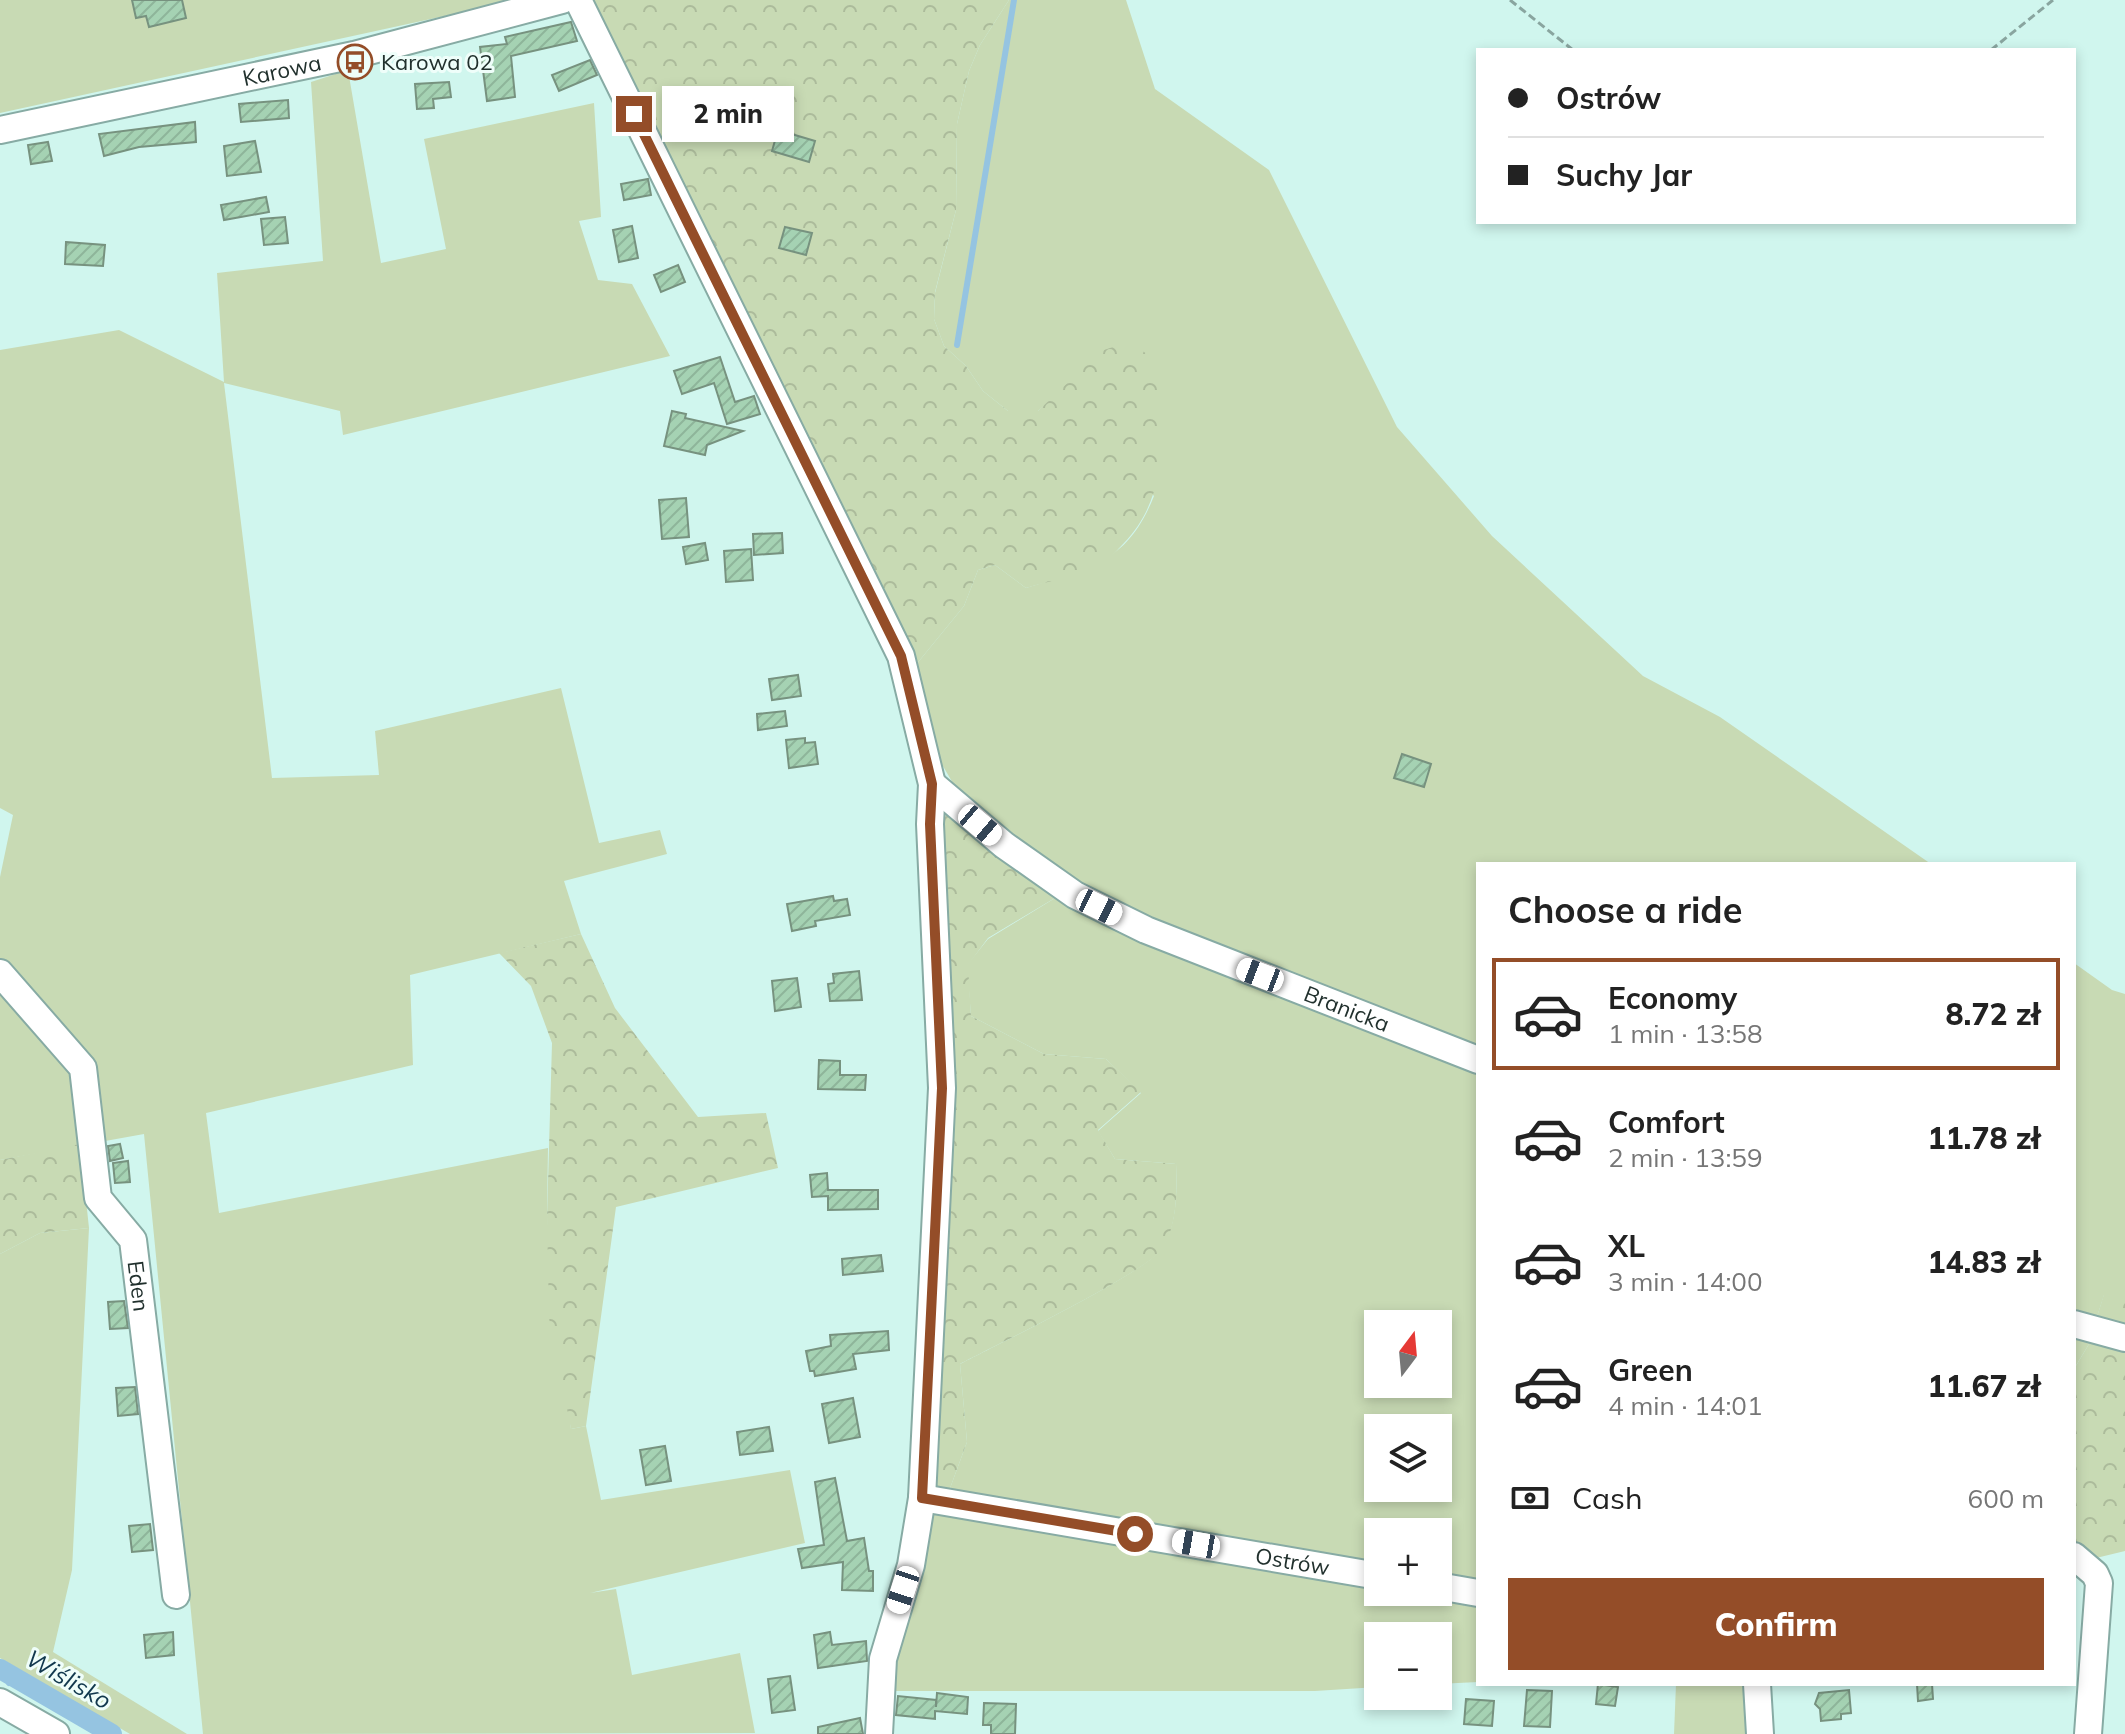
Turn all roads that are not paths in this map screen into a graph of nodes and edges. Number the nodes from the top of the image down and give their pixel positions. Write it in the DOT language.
graph roads {
  1 [pos="562,0"];
  2 [pos="578,0"];
  3 [pos="0,130"];
  4 [pos="932,784"];
  5 [pos="0,973"];
  6 [pos="1476,1059"];
  7 [pos="2076,1325"];
  8 [pos="2125,1338"];
  9 [pos="922,1498"];
  10 [pos="2076,1558"];
  11 [pos="1364,1574"];
  12 [pos="1452,1588"];
  13 [pos="1476,1593"];
  14 [pos="176,1595"];
  15 [pos="1757,1686"];
  16 [pos="0,1702"];
  17 [pos="56,1734"];
  18 [pos="879,1734"];
  19 [pos="1760,1734"];
  20 [pos="2088,1734"];
  1 -- 3 [label="street, Karowa"];
  2 -- 4 [label="street"];
  4 -- 6 [label="street, Branicka"];
  4 -- 9 [label="street"];
  5 -- 14 [label="street, Eden"];
  7 -- 8 [label="street"];
  9 -- 11 [label="street, Ostrów"];
  9 -- 18 [label="street"];
  10 -- 20 [label="street"];
  12 -- 13 [label="street"];
  15 -- 19 [label="street"];
  16 -- 17 [label="street"];
}
